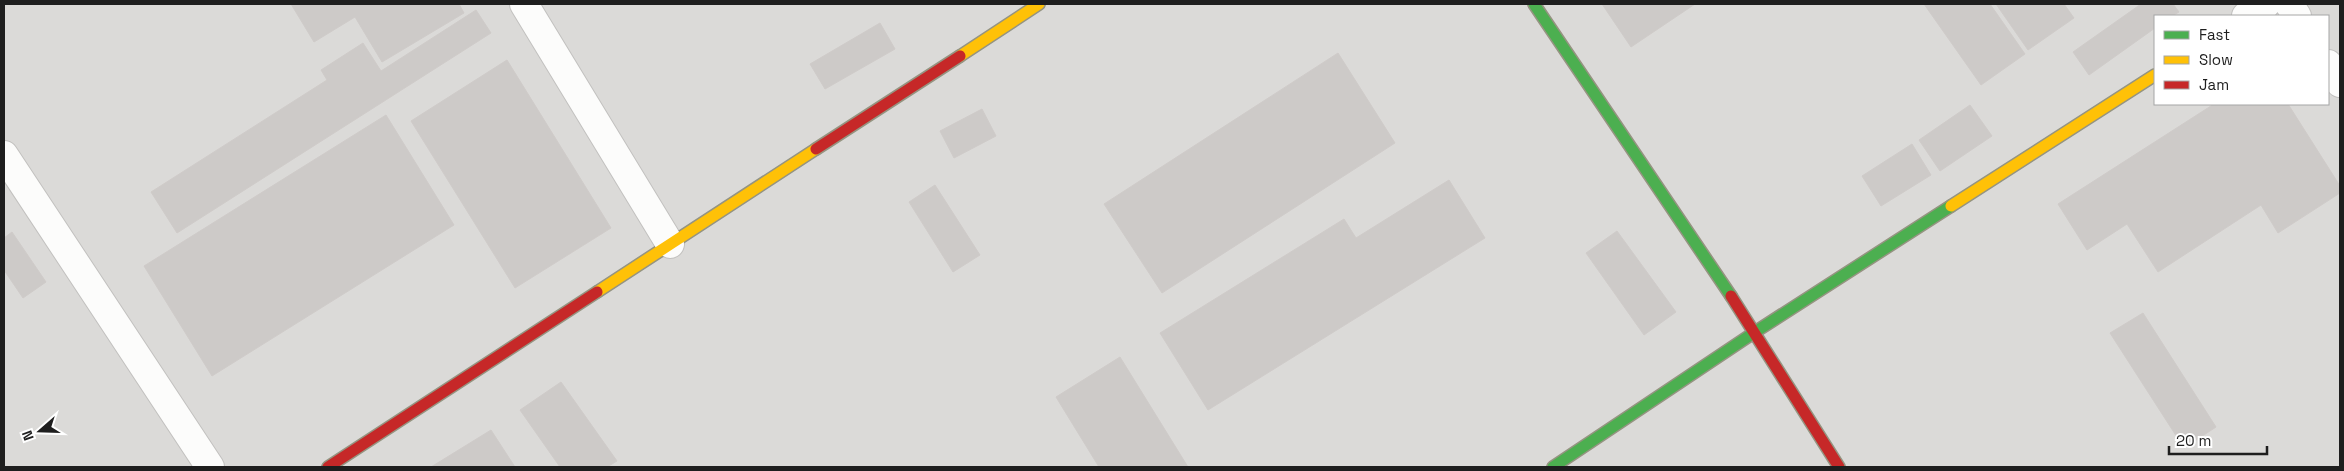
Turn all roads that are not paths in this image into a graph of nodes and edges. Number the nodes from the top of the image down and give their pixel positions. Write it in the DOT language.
graph roads {
  1 [pos="524,4"];
  2 [pos="1038,4"];
  3 [pos="1534,4"];
  4 [pos="2266,4"];
  5 [pos="2288,4"];
  6 [pos="2248,15"];
  7 [pos="2296,15"];
  8 [pos="2329,66"];
  9 [pos="2154,76"];
  10 [pos="2340,83"];
  11 [pos="4,155"];
  12 [pos="670,244"];
  13 [pos="1755,332"];
  14 [pos="210,467"];
  15 [pos="328,467"];
  16 [pos="1554,467"];
  17 [pos="1838,467"];
  1 -- 12 [label="street"];
  2 -- 12 [label="street"];
  3 -- 13 [label="street"];
  4 -- 6 [label="street"];
  5 -- 7 [label="street"];
  8 -- 10 [label="street"];
  9 -- 13 [label="street"];
  11 -- 14 [label="street"];
  12 -- 15 [label="street"];
  13 -- 16 [label="street"];
  13 -- 17 [label="street"];
}
